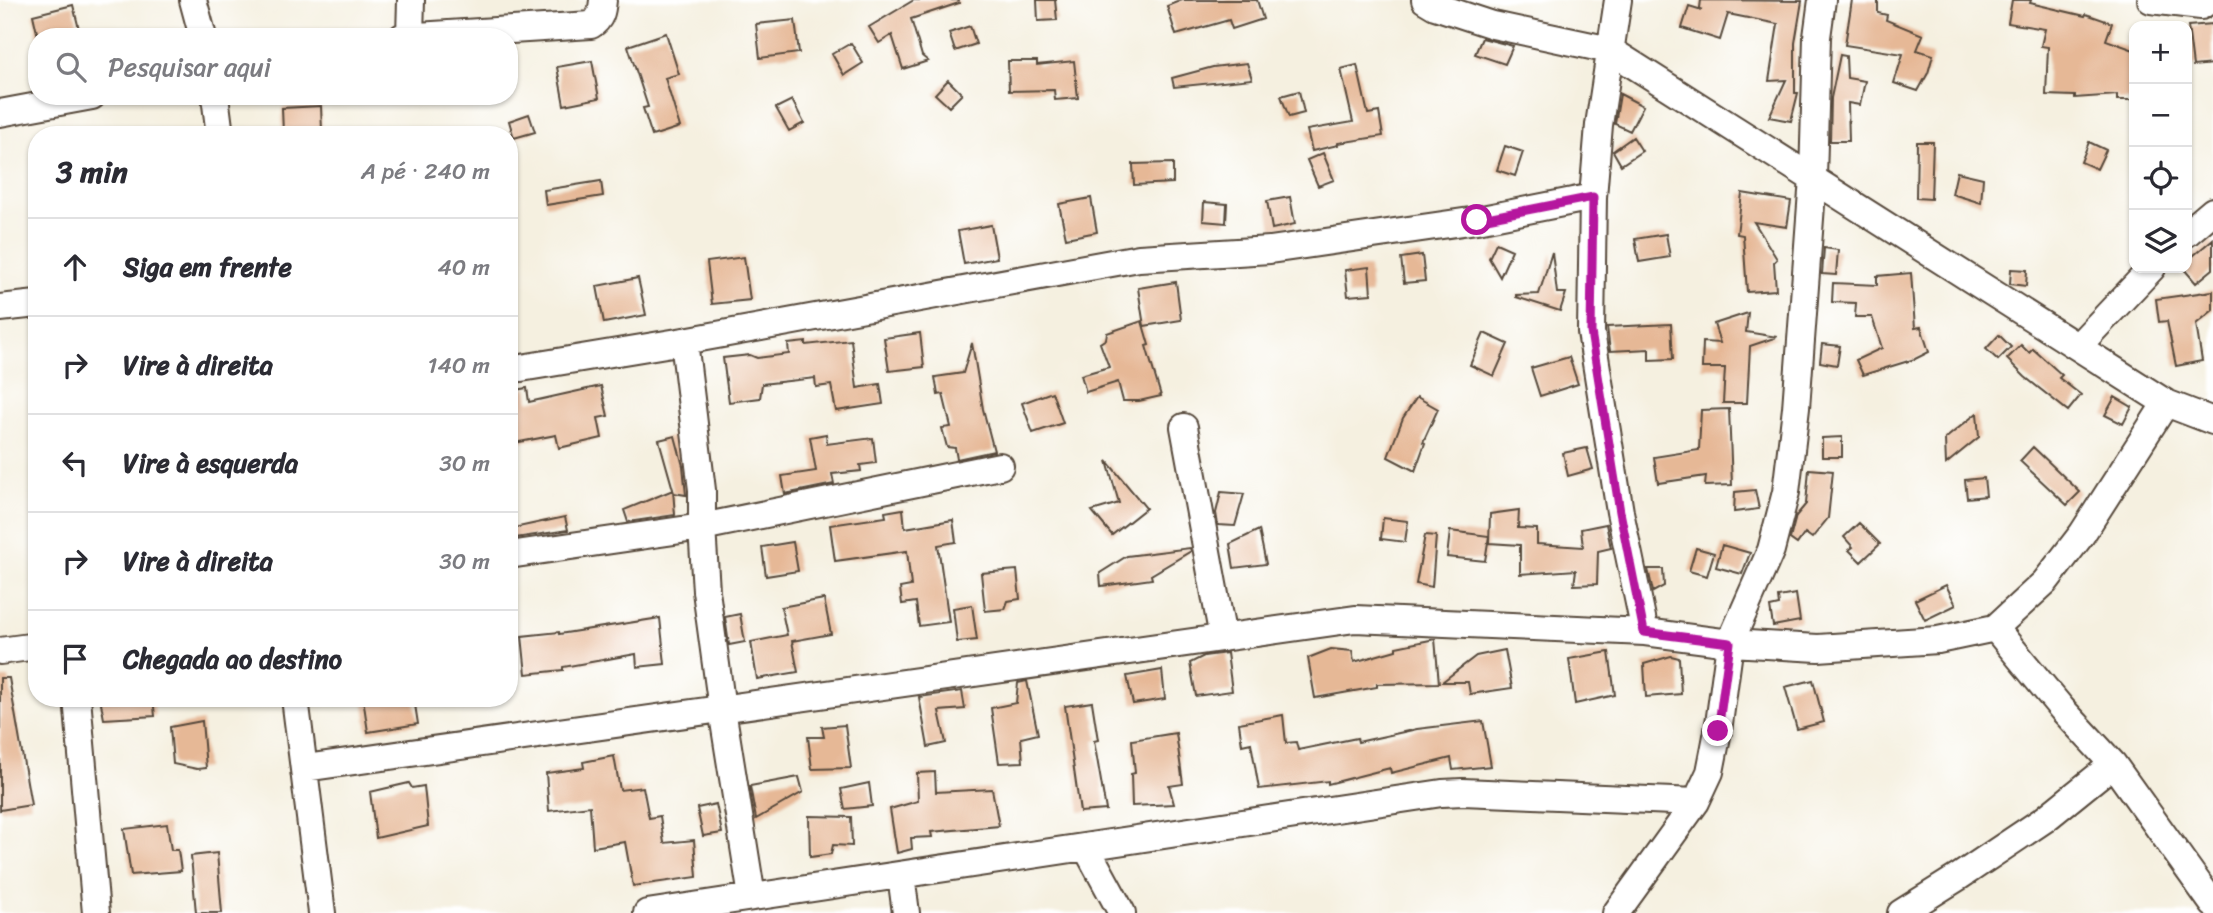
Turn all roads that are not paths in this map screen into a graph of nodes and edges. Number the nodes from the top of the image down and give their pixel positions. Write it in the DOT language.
graph roads {
  1 [pos="193,0"];
  2 [pos="411,0"];
  3 [pos="603,0"];
  4 [pos="1425,0"];
  5 [pos="1618,0"];
  6 [pos="1822,0"];
  7 [pos="2151,0"];
  8 [pos="2210,0"];
  9 [pos="201,28"];
  10 [pos="407,28"];
  11 [pos="518,29"];
  12 [pos="1610,50"];
  13 [pos="43,105"];
  14 [pos="216,105"];
  15 [pos="0,113"];
  16 [pos="219,126"];
  17 [pos="1813,178"];
  18 [pos="1593,197"];
  19 [pos="2213,211"];
  20 [pos="2192,229"];
  21 [pos="2147,273"];
  22 [pos="28,305"];
  23 [pos="0,308"];
  24 [pos="684,341"];
  25 [pos="2078,346"];
  26 [pos="518,369"];
  27 [pos="2166,403"];
  28 [pos="2213,421"];
  29 [pos="1184,428"];
  30 [pos="1000,466"];
  31 [pos="702,527"];
  32 [pos="518,554"];
  33 [pos="1995,628"];
  34 [pos="1644,632"];
  35 [pos="1223,638"];
  36 [pos="1730,643"];
  37 [pos="28,647"];
  38 [pos="0,651"];
  39 [pos="78,707"];
  40 [pos="296,707"];
  41 [pos="722,709"];
  42 [pos="2113,764"];
  43 [pos="305,768"];
  44 [pos="1696,802"];
  45 [pos="1086,846"];
  46 [pos="901,875"];
  47 [pos="752,897"];
  48 [pos="2213,904"];
  49 [pos="714,908"];
  50 [pos="96,913"];
  51 [pos="322,913"];
  52 [pos="647,913"];
  53 [pos="906,913"];
  54 [pos="1122,913"];
  55 [pos="1616,913"];
  56 [pos="1901,913"];
  1 -- 9 [label="street"];
  2 -- 10 [label="street"];
  3 -- 11 [label="street"];
  4 -- 12 [label="street"];
  5 -- 12 [label="street"];
  6 -- 17 [label="street"];
  7 -- 8 [label="street"];
  12 -- 17 [label="street"];
  12 -- 18 [label="street"];
  13 -- 15 [label="street"];
  14 -- 16 [label="street"];
  17 -- 25 [label="street"];
  17 -- 36 [label="street"];
  18 -- 24 [label="street"];
  18 -- 34 [label="street"];
  19 -- 20 [label="street"];
  21 -- 25 [label="street"];
  22 -- 23 [label="street"];
  24 -- 26 [label="street"];
  24 -- 31 [label="street"];
  25 -- 27 [label="street"];
  27 -- 28 [label="street"];
  27 -- 33 [label="street"];
  29 -- 35 [label="street"];
  30 -- 31 [label="street"];
  31 -- 32 [label="street"];
  31 -- 41 [label="street"];
  33 -- 36 [label="street"];
  33 -- 42 [label="street"];
  34 -- 35 [label="street"];
  34 -- 36 [label="street"];
  35 -- 41 [label="street"];
  36 -- 44 [label="street"];
  37 -- 38 [label="street"];
  39 -- 50 [label="street"];
  40 -- 43 [label="street"];
  41 -- 43 [label="street"];
  41 -- 47 [label="street"];
  42 -- 48 [label="street"];
  42 -- 56 [label="street"];
  43 -- 51 [label="street"];
  44 -- 45 [label="street"];
  44 -- 55 [label="street"];
  45 -- 46 [label="street"];
  45 -- 54 [label="street"];
  46 -- 47 [label="street"];
  46 -- 53 [label="street"];
  47 -- 49 [label="street"];
  49 -- 52 [label="street"];
}
